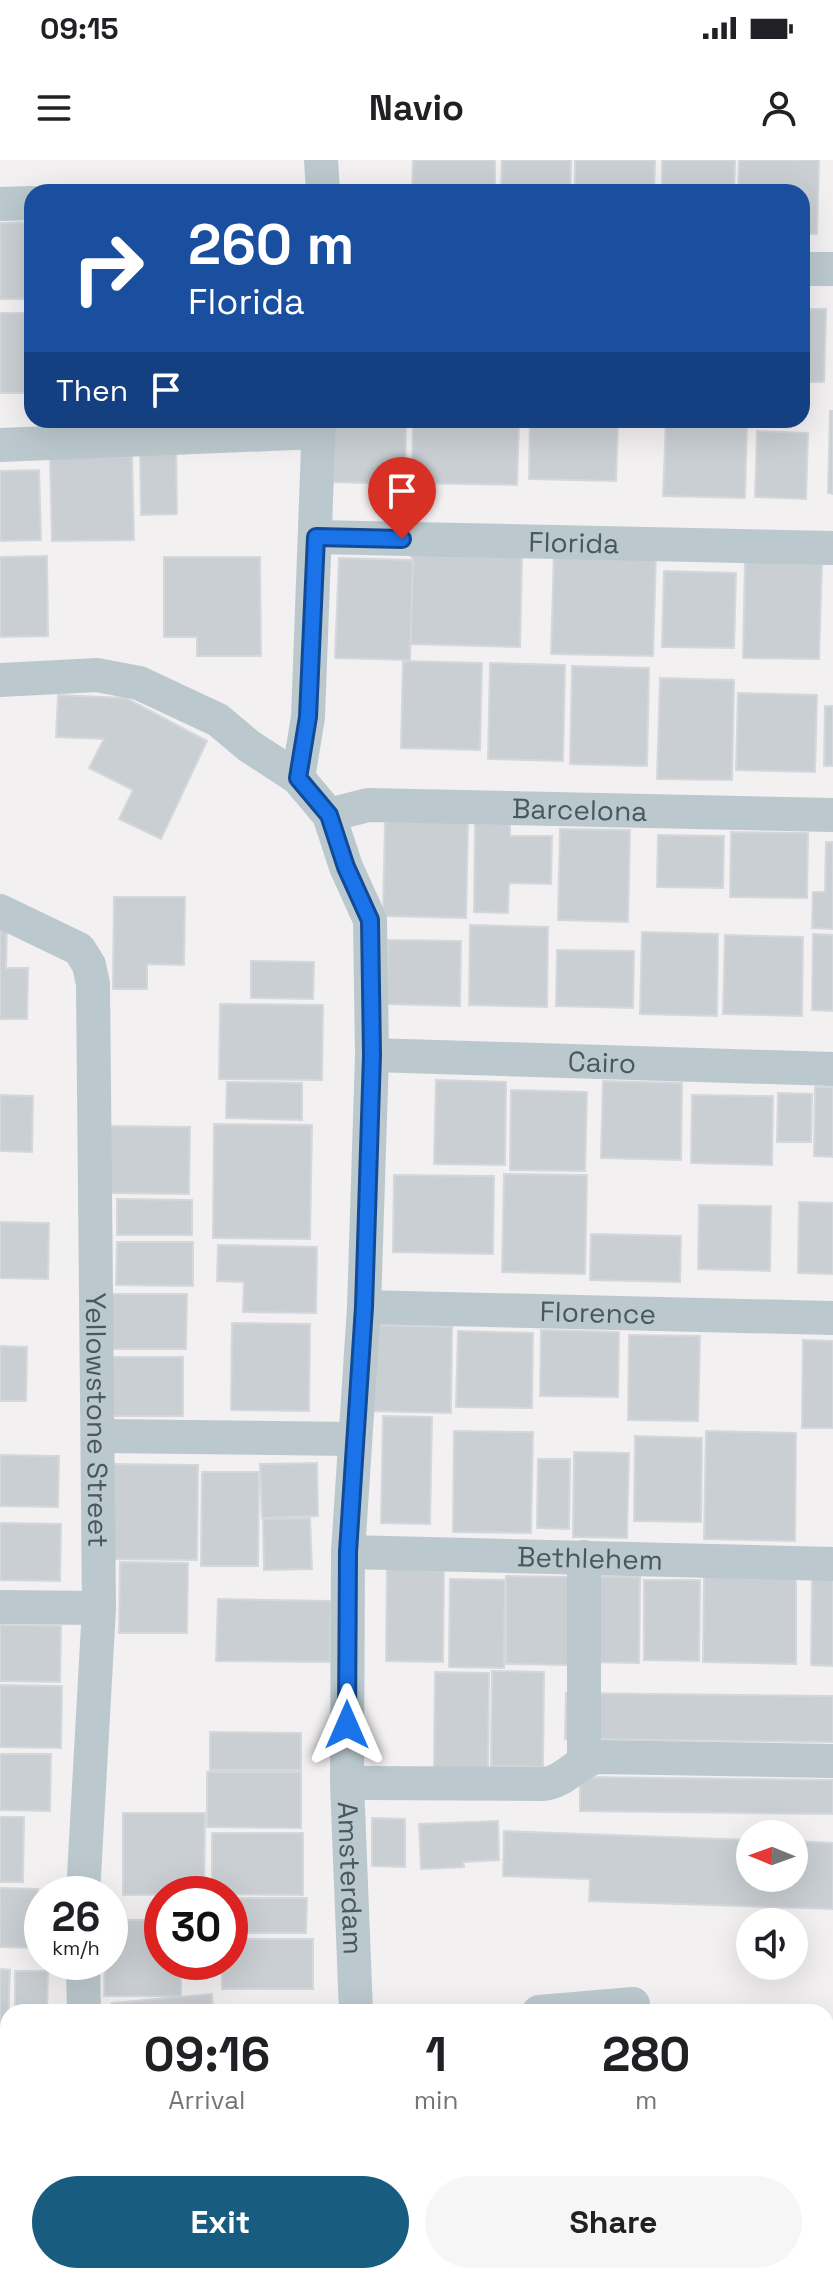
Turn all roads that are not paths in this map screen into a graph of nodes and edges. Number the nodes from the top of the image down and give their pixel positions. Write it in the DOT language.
graph roads {
  1 [pos="321,160"];
  2 [pos="322,184"];
  3 [pos="24,203"];
  4 [pos="0,204"];
  5 [pos="810,269"];
  6 [pos="833,269"];
  7 [pos="285,428"];
  8 [pos="318,428"];
  9 [pos="0,445"];
  10 [pos="316,537"];
  11 [pos="833,548"];
  12 [pos="0,680"];
  13 [pos="298,778"];
  14 [pos="329,815"];
  15 [pos="833,815"];
  16 [pos="0,911"];
  17 [pos="372,1055"];
  18 [pos="833,1069"];
  19 [pos="364,1307"];
  20 [pos="833,1318"];
  21 [pos="99,1436"];
  22 [pos="354,1439"];
  23 [pos="348,1552"];
  24 [pos="584,1557"];
  25 [pos="833,1564"];
  26 [pos="0,1607"];
  27 [pos="99,1608"];
  28 [pos="833,1761"];
  29 [pos="584,1762"];
  30 [pos="364,1783"];
  31 [pos="84,1876"];
  32 [pos="83,1980"];
  33 [pos="84,2004"];
  34 [pos="356,2004"];
  1 -- 2 [label="street"];
  3 -- 4 [label="street"];
  5 -- 6 [label="street"];
  7 -- 9 [label="street"];
  8 -- 10 [label="street"];
  10 -- 11 [label="street, Florida"];
  10 -- 13 [label="street"];
  12 -- 13 [label="street"];
  13 -- 14 [label="street, Amsterdam"];
  14 -- 15 [label="street, Barcelona"];
  14 -- 17 [label="street, Amsterdam"];
  16 -- 21 [label="street, Yellowstone Street"];
  17 -- 18 [label="street, Cairo"];
  17 -- 19 [label="street, Amsterdam"];
  19 -- 20 [label="street, Florence"];
  19 -- 22 [label="street, Amsterdam"];
  21 -- 22 [label="street"];
  21 -- 27 [label="street, Yellowstone Street"];
  22 -- 23 [label="street, Amsterdam"];
  23 -- 24 [label="street, Bethlehem"];
  23 -- 34 [label="street, Amsterdam"];
  24 -- 25 [label="street, Bethlehem"];
  24 -- 29 [label="street"];
  26 -- 27 [label="street"];
  27 -- 31 [label="street, Yellowstone Street"];
  28 -- 29 [label="street"];
  29 -- 30 [label="street"];
  32 -- 33 [label="street"];
}
